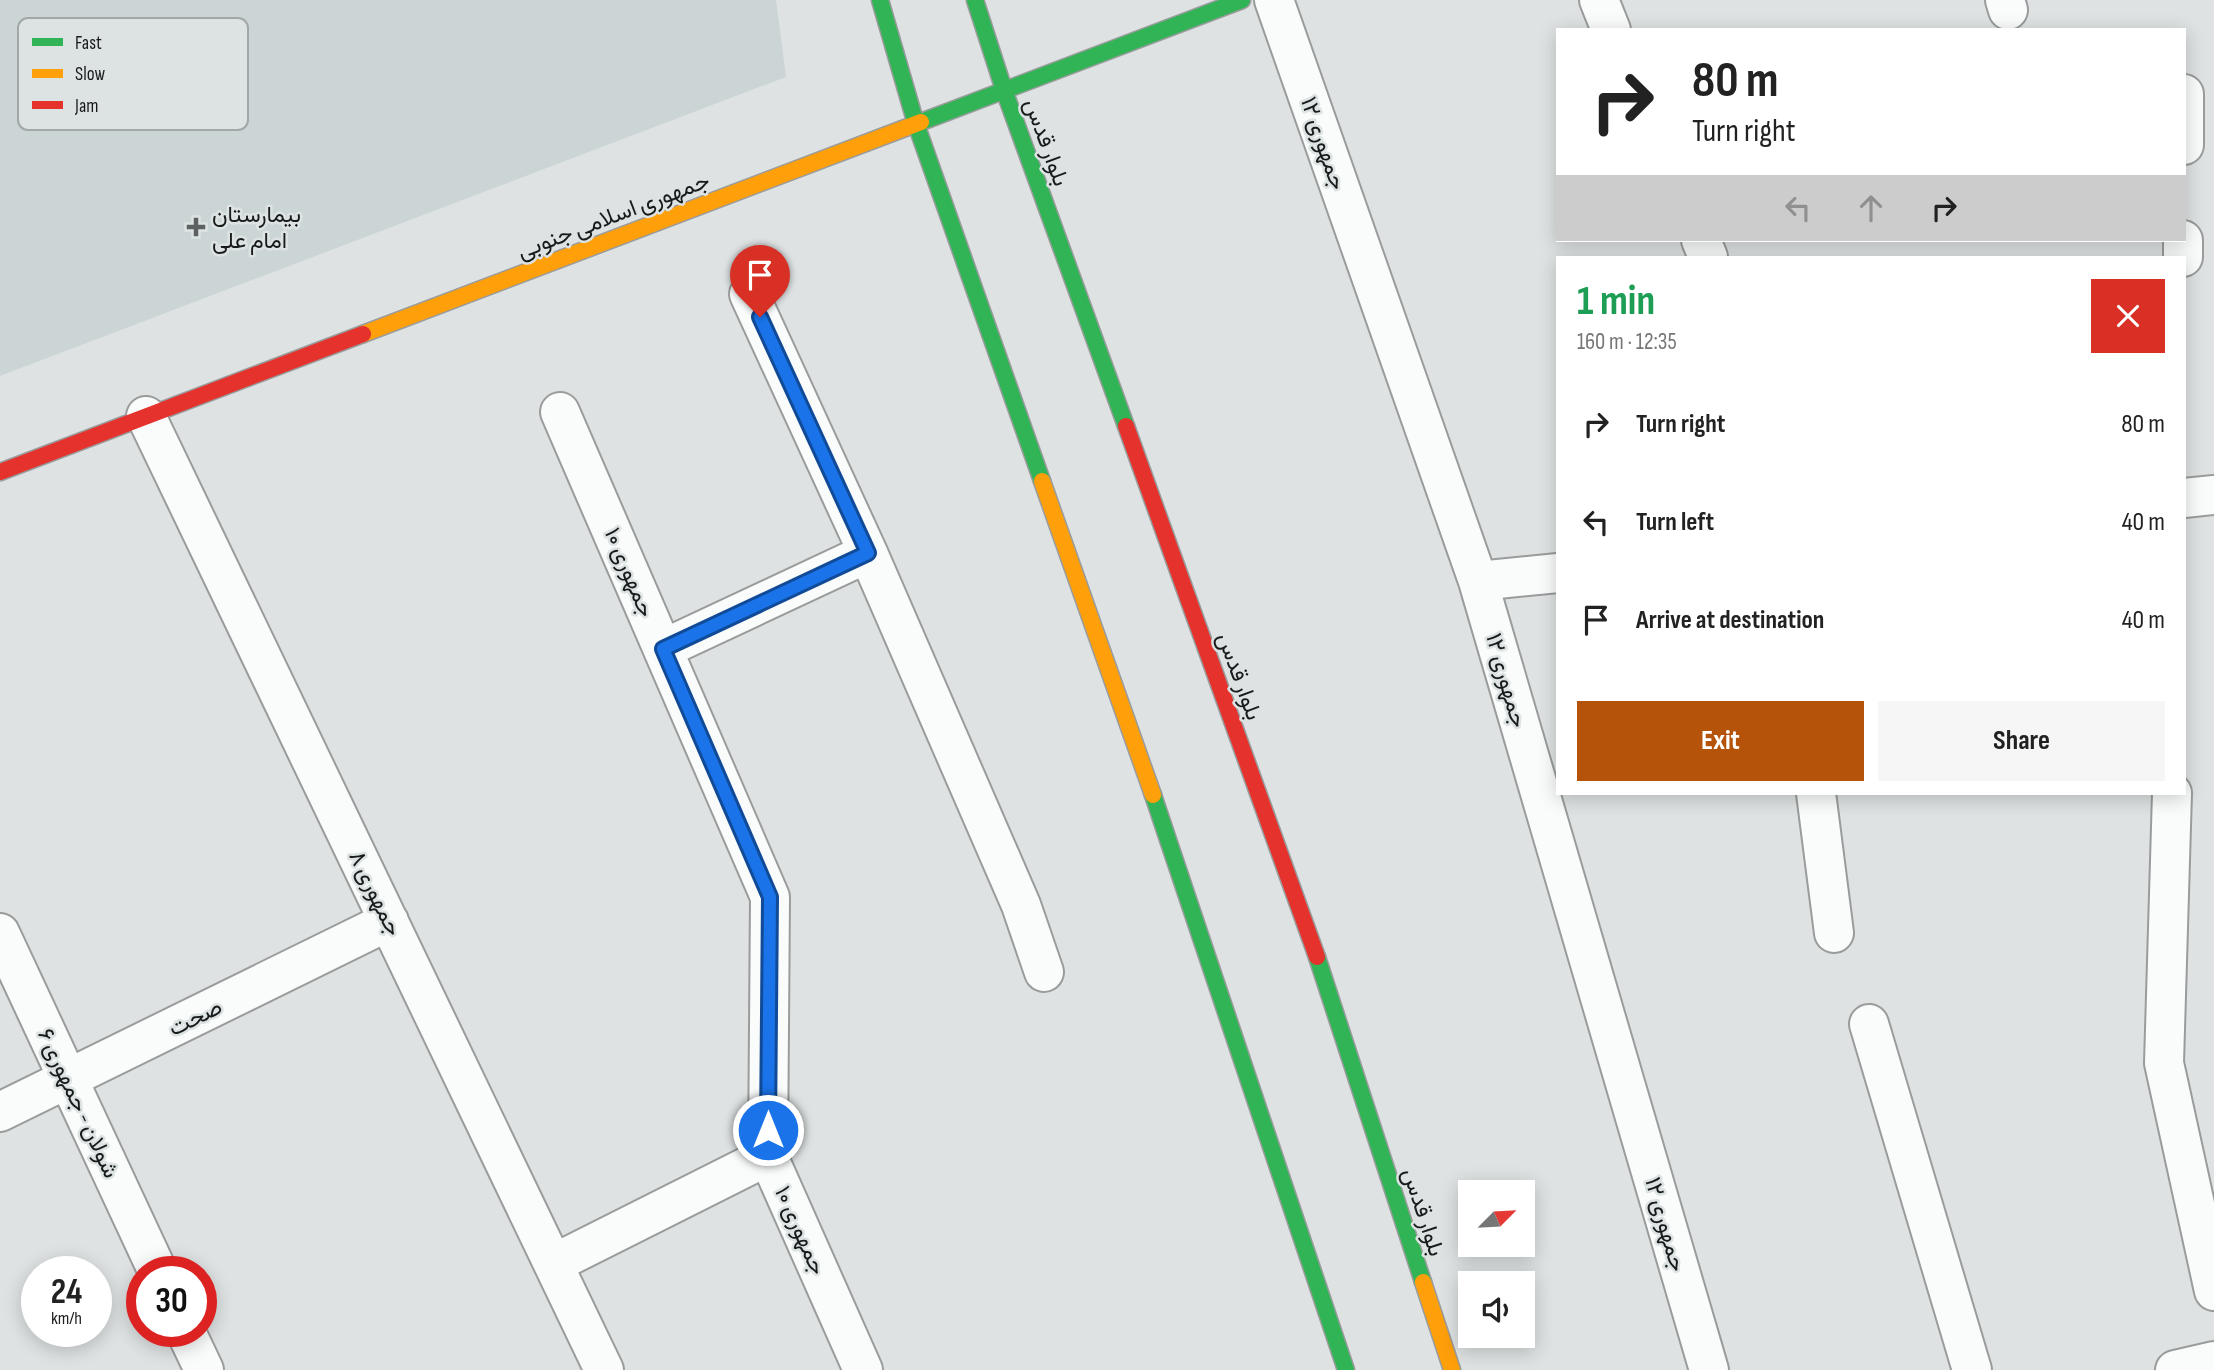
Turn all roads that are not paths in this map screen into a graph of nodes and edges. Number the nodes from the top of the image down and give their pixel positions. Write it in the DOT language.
graph roads {
  1 [pos="880,0"];
  2 [pos="975,0"];
  3 [pos="1242,0"];
  4 [pos="1274,0"];
  5 [pos="1599,0"];
  6 [pos="1610,28"];
  7 [pos="1004,90"];
  8 [pos="916,124"];
  9 [pos="749,294"];
  10 [pos="561,412"];
  11 [pos="146,416"];
  12 [pos="0,472"];
  13 [pos="2214,495"];
  14 [pos="2186,498"];
  15 [pos="868,553"];
  16 [pos="1556,573"];
  17 [pos="1478,581"];
  18 [pos="663,649"];
  19 [pos="1816,795"];
  20 [pos="2172,795"];
  21 [pos="389,921"];
  22 [pos="0,933"];
  23 [pos="1834,933"];
  24 [pos="1044,972"];
  25 [pos="1869,1024"];
  26 [pos="68,1079"];
  27 [pos="0,1112"];
  28 [pos="768,1156"];
  29 [pos="151,1256"];
  30 [pos="553,1265"];
  31 [pos="2214,1292"];
  32 [pos="193,1347"];
  33 [pos="2214,1361"];
  34 [pos="204,1370"];
  35 [pos="604,1370"];
  36 [pos="863,1370"];
  37 [pos="1346,1370"];
  38 [pos="1452,1370"];
  39 [pos="1709,1370"];
  40 [pos="1972,1370"];
  41 [pos="2175,1370"];
  1 -- 8 [label="main road"];
  2 -- 7 [label="main road, بلوار قدس"];
  3 -- 7 [label="main road, جمهوری اسلامی جنوبی"];
  4 -- 17 [label="street, جمهوری ۱۲"];
  5 -- 6 [label="street"];
  7 -- 8 [label="main road, جمهوری اسلامی جنوبی"];
  7 -- 38 [label="main road, بلوار قدس"];
  8 -- 11 [label="main road, جمهوری اسلامی جنوبی"];
  8 -- 37 [label="main road"];
  9 -- 15 [label="street"];
  10 -- 18 [label="street, جمهوری ۱۰"];
  11 -- 12 [label="main road, جمهوری اسلامی جنوبی"];
  11 -- 21 [label="street, جمهوری ۸"];
  13 -- 14 [label="street"];
  15 -- 18 [label="street"];
  15 -- 24 [label="street"];
  16 -- 17 [label="street"];
  17 -- 39 [label="street, جمهوری ۱۲"];
  18 -- 28 [label="street, جمهوری ۱۰"];
  19 -- 23 [label="street"];
  20 -- 31 [label="street"];
  21 -- 26 [label="street, صحت"];
  21 -- 30 [label="street, جمهوری ۸"];
  22 -- 26 [label="street, شولان - جمهوری ۶"];
  25 -- 40 [label="street"];
  26 -- 27 [label="street, صحت"];
  26 -- 29 [label="street, شولان - جمهوری ۶"];
  28 -- 30 [label="street"];
  28 -- 36 [label="street, جمهوری ۱۰"];
  30 -- 35 [label="street, جمهوری ۸"];
  32 -- 34 [label="street"];
  33 -- 41 [label="street"];
}
